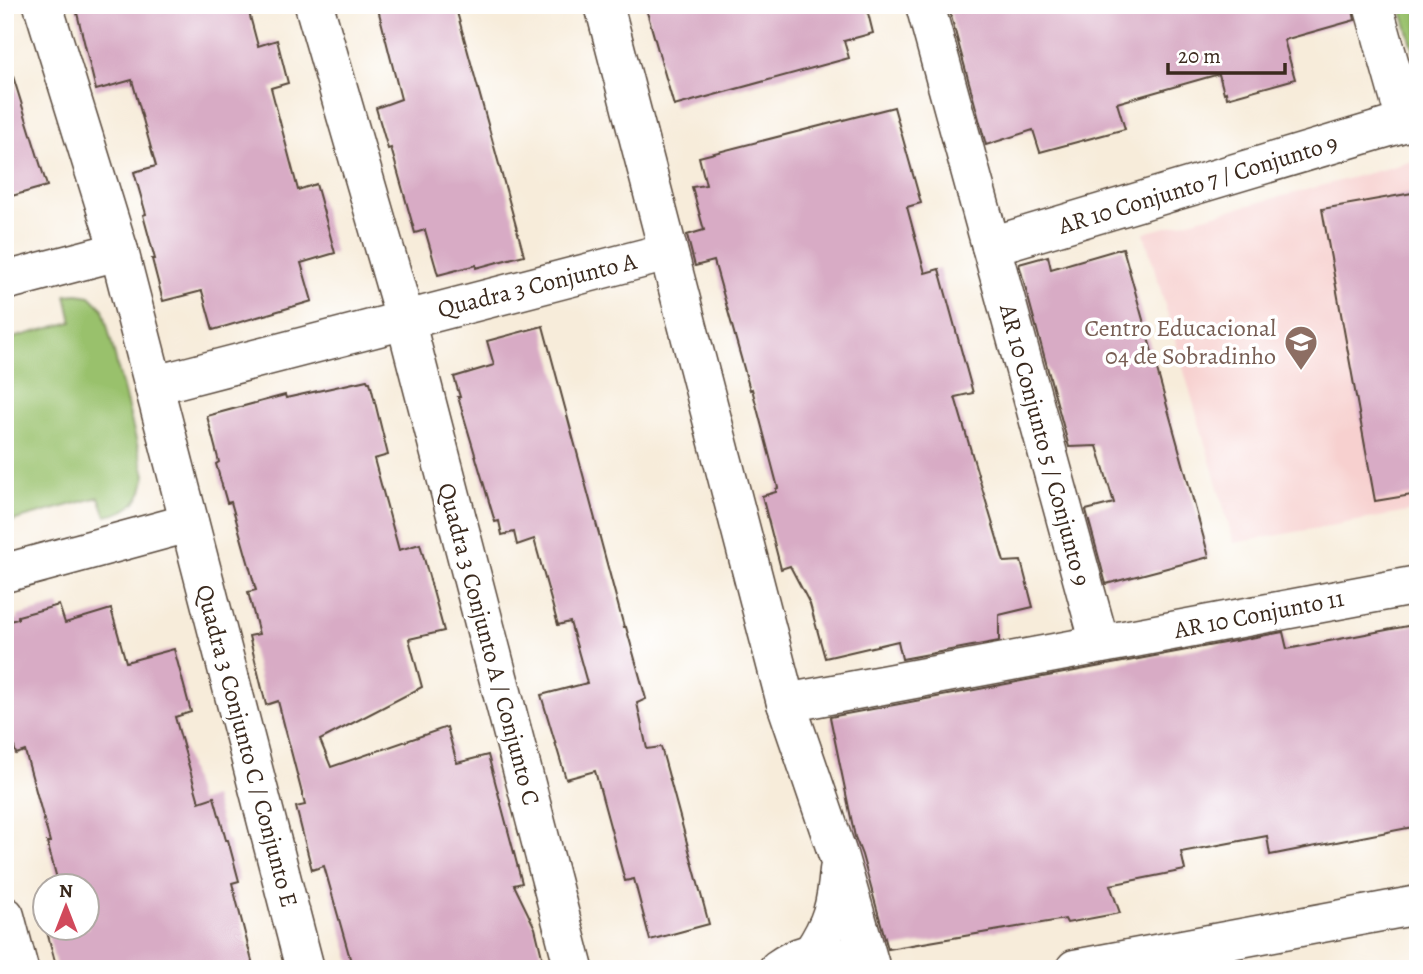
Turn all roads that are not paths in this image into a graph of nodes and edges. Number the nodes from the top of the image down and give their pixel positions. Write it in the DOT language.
graph roads {
  1 [pos="43,5"];
  2 [pos="314,5"];
  3 [pos="604,5"];
  4 [pos="925,5"];
  5 [pos="1373,5"];
  6 [pos="991,246"];
  7 [pos="119,251"];
  8 [pos="668,251"];
  9 [pos="5,281"];
  10 [pos="405,319"];
  11 [pos="155,385"];
  12 [pos="189,523"];
  13 [pos="5,573"];
  14 [pos="1418,585"];
  15 [pos="1100,644"];
  16 [pos="786,703"];
  17 [pos="839,858"];
  18 [pos="1418,905"];
  19 [pos="5,916"];
  20 [pos="795,961"];
  21 [pos="19,969"];
  22 [pos="306,969"];
  23 [pos="574,969"];
  24 [pos="859,969"];
  25 [pos="870,969"];
  26 [pos="1076,969"];
  1 -- 7 [label="street, Quadra 3 Conjunto C / Conjunto E"];
  2 -- 10 [label="street, Quadra 3 Conjunto A / Conjunto C"];
  3 -- 8 [label="street"];
  4 -- 6 [label="street, AR 10 Conjunto 5 / Conjunto 9"];
  5 -- 6 [label="street, AR 10 Conjunto 7 / Conjunto 9"];
  6 -- 15 [label="street, AR 10 Conjunto 5 / Conjunto 9"];
  7 -- 9 [label="street"];
  7 -- 11 [label="street, Quadra 3 Conjunto C / Conjunto E"];
  8 -- 10 [label="street, Quadra 3 Conjunto A"];
  8 -- 16 [label="street"];
  10 -- 11 [label="street, Quadra 3 Conjunto A"];
  10 -- 23 [label="street, Quadra 3 Conjunto A / Conjunto C"];
  11 -- 12 [label="street, Quadra 3 Conjunto C / Conjunto E"];
  12 -- 13 [label="street"];
  12 -- 22 [label="street, Quadra 3 Conjunto C / Conjunto E"];
  14 -- 15 [label="street, AR 10 Conjunto 11"];
  15 -- 16 [label="street, AR 10 Conjunto 11"];
  16 -- 17 [label="street"];
  17 -- 20 [label="street"];
  17 -- 25 [label="street"];
  18 -- 26 [label="street"];
  19 -- 21 [label="street"];
  20 -- 24 [label="street"];
}
